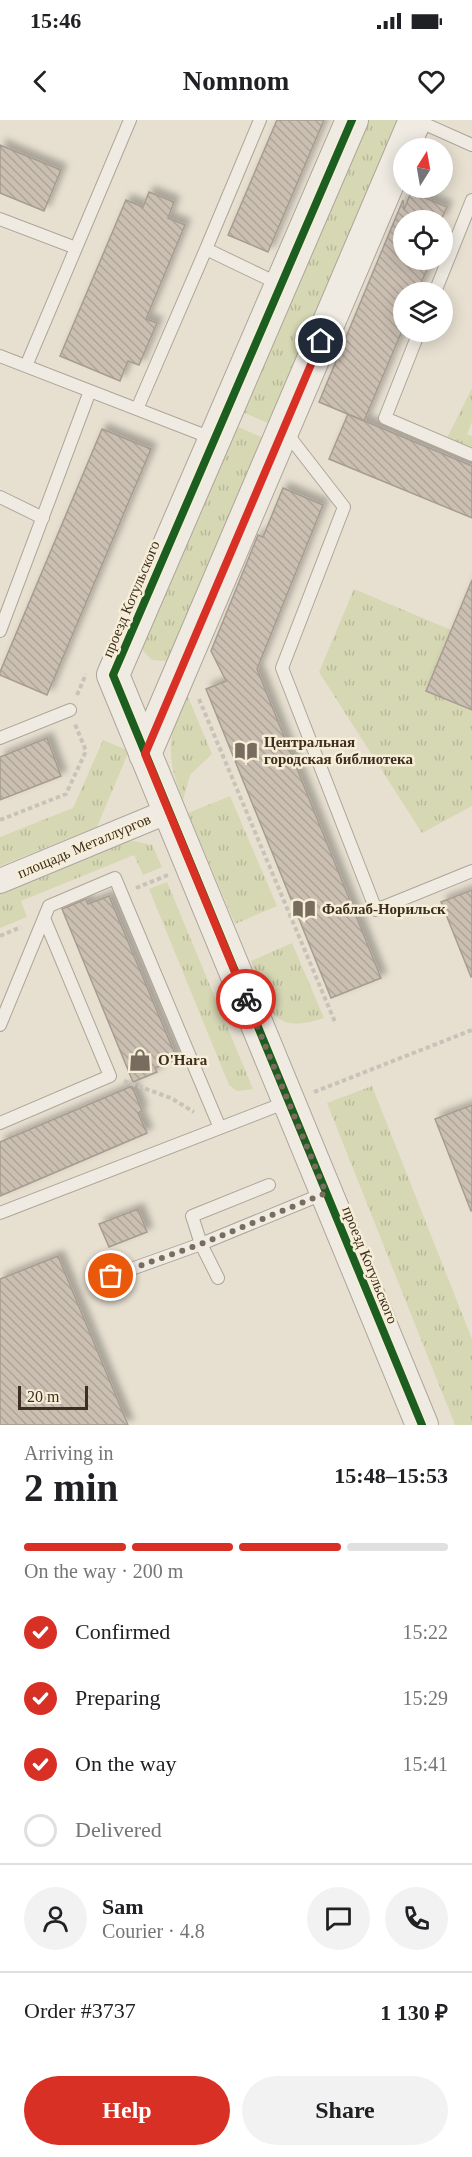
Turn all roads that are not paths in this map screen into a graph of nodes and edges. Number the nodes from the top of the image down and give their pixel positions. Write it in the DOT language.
graph roads {
  1 [pos="130,120"];
  2 [pos="261,120"];
  3 [pos="352,120"];
  4 [pos="415,120"];
  5 [pos="472,145"];
  6 [pos="472,200"];
  7 [pos="0,219"];
  8 [pos="76,248"];
  9 [pos="206,249"];
  10 [pos="439,282"];
  11 [pos="281,285"];
  12 [pos="415,342"];
  13 [pos="0,356"];
  14 [pos="26,366"];
  15 [pos="90,391"];
  16 [pos="137,409"];
  17 [pos="283,429"];
  18 [pos="214,440"];
  19 [pos="472,455"];
  20 [pos="0,497"];
  21 [pos="43,518"];
  22 [pos="0,631"];
  23 [pos="70,710"];
  24 [pos="0,738"];
  25 [pos="145,754"];
  26 [pos="169,811"];
  27 [pos="472,871"];
  28 [pos="0,881"];
  29 [pos="44,918"];
  30 [pos="0,1025"];
  31 [pos="288,1102"];
  32 [pos="0,1123"];
  33 [pos="220,1128"];
  34 [pos="269,1185"];
  35 [pos="326,1193"];
  36 [pos="0,1213"];
  37 [pos="201,1244"];
  38 [pos="111,1276"];
  39 [pos="218,1278"];
  40 [pos="422,1425"];
  1 -- 8 [label="lane"];
  2 -- 9 [label="lane"];
  3 -- 11 [label="street, проезд Котульского"];
  4 -- 5 [label="lane"];
  4 -- 17 [label="street"];
  6 -- 10 [label="lane"];
  7 -- 8 [label="lane"];
  8 -- 14 [label="lane"];
  9 -- 11 [label="lane"];
  9 -- 16 [label="lane"];
  11 -- 18 [label="street, проезд Котульского"];
  12 -- 19 [label="lane"];
  13 -- 14 [label="lane"];
  14 -- 15 [label="lane"];
  15 -- 16 [label="lane"];
  15 -- 21 [label="lane"];
  16 -- 18 [label="lane"];
  17 -- 25 [label="street"];
  17 -- 27 [label="lane"];
  18 -- 25 [label="street, проезд Котульского"];
  20 -- 21 [label="lane"];
  21 -- 22 [label="lane"];
  23 -- 24 [label="lane"];
  25 -- 26 [label="street, проезд Котульского"];
  26 -- 28 [label="street, площадь Металлургов"];
  26 -- 31 [label="street, проезд Котульского"];
  29 -- 30 [label="lane"];
  29 -- 32 [label="lane"];
  29 -- 33 [label="lane"];
  31 -- 33 [label="lane"];
  31 -- 35 [label="street, проезд Котульского"];
  33 -- 36 [label="lane"];
  34 -- 37 [label="lane"];
  35 -- 37 [label="lane"];
  35 -- 40 [label="street, проезд Котульского"];
  37 -- 38 [label="lane"];
  37 -- 39 [label="lane"];
}
